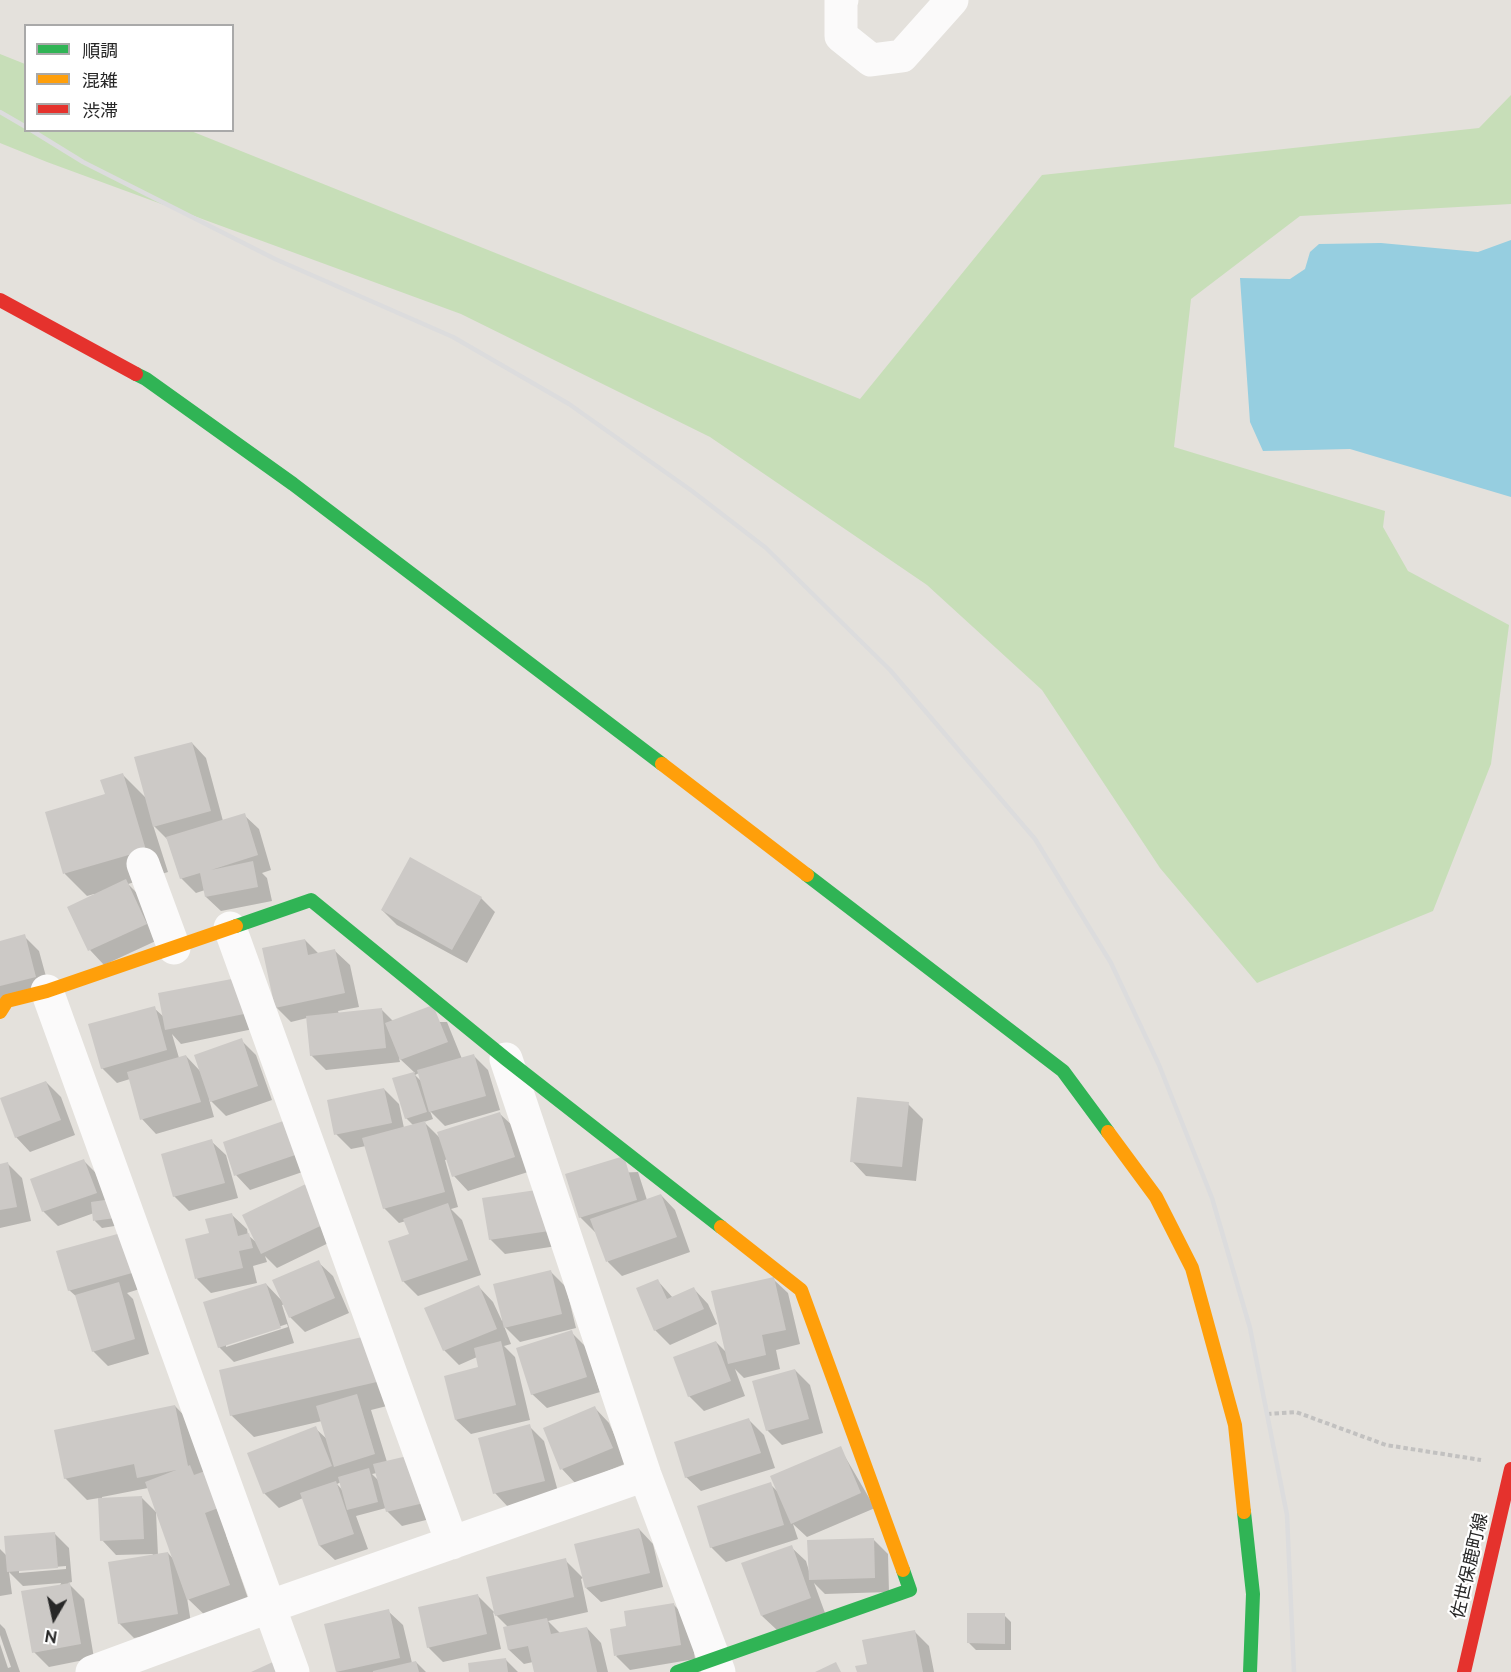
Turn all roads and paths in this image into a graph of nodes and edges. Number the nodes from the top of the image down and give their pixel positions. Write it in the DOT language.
graph roads {
  1 [pos="842,0"];
  2 [pos="952,0"];
  3 [pos="0,300"];
  4 [pos="143,864"];
  5 [pos="230,928"];
  6 [pos="174,948"];
  7 [pos="47,991"];
  8 [pos="0,1012"];
  9 [pos="506,1059"];
  10 [pos="1235,1425"];
  11 [pos="1488,1461"];
  12 [pos="1511,1469"];
  13 [pos="645,1475"];
  14 [pos="452,1543"];
  15 [pos="268,1607"];
  16 [pos="716,1665"];
  17 [pos="92,1672"];
  18 [pos="293,1672"];
  19 [pos="677,1672"];
  20 [pos="1250,1672"];
  21 [pos="1464,1672"];
  1 -- 2 [label="street"];
  3 -- 10 [label="street"];
  4 -- 6 [label="street"];
  5 -- 6 [label="street"];
  5 -- 9 [label="street"];
  5 -- 14 [label="street"];
  6 -- 7 [label="street"];
  7 -- 8 [label="street"];
  7 -- 15 [label="street"];
  9 -- 13 [label="street"];
  9 -- 16 [label="street"];
  10 -- 11 [label="path"];
  10 -- 20 [label="street"];
  12 -- 21 [label="street, 佐世保鹿町線"];
  13 -- 14 [label="street"];
  13 -- 16 [label="street"];
  14 -- 15 [label="street"];
  15 -- 17 [label="street"];
  15 -- 18 [label="street"];
  16 -- 19 [label="street"];
}
